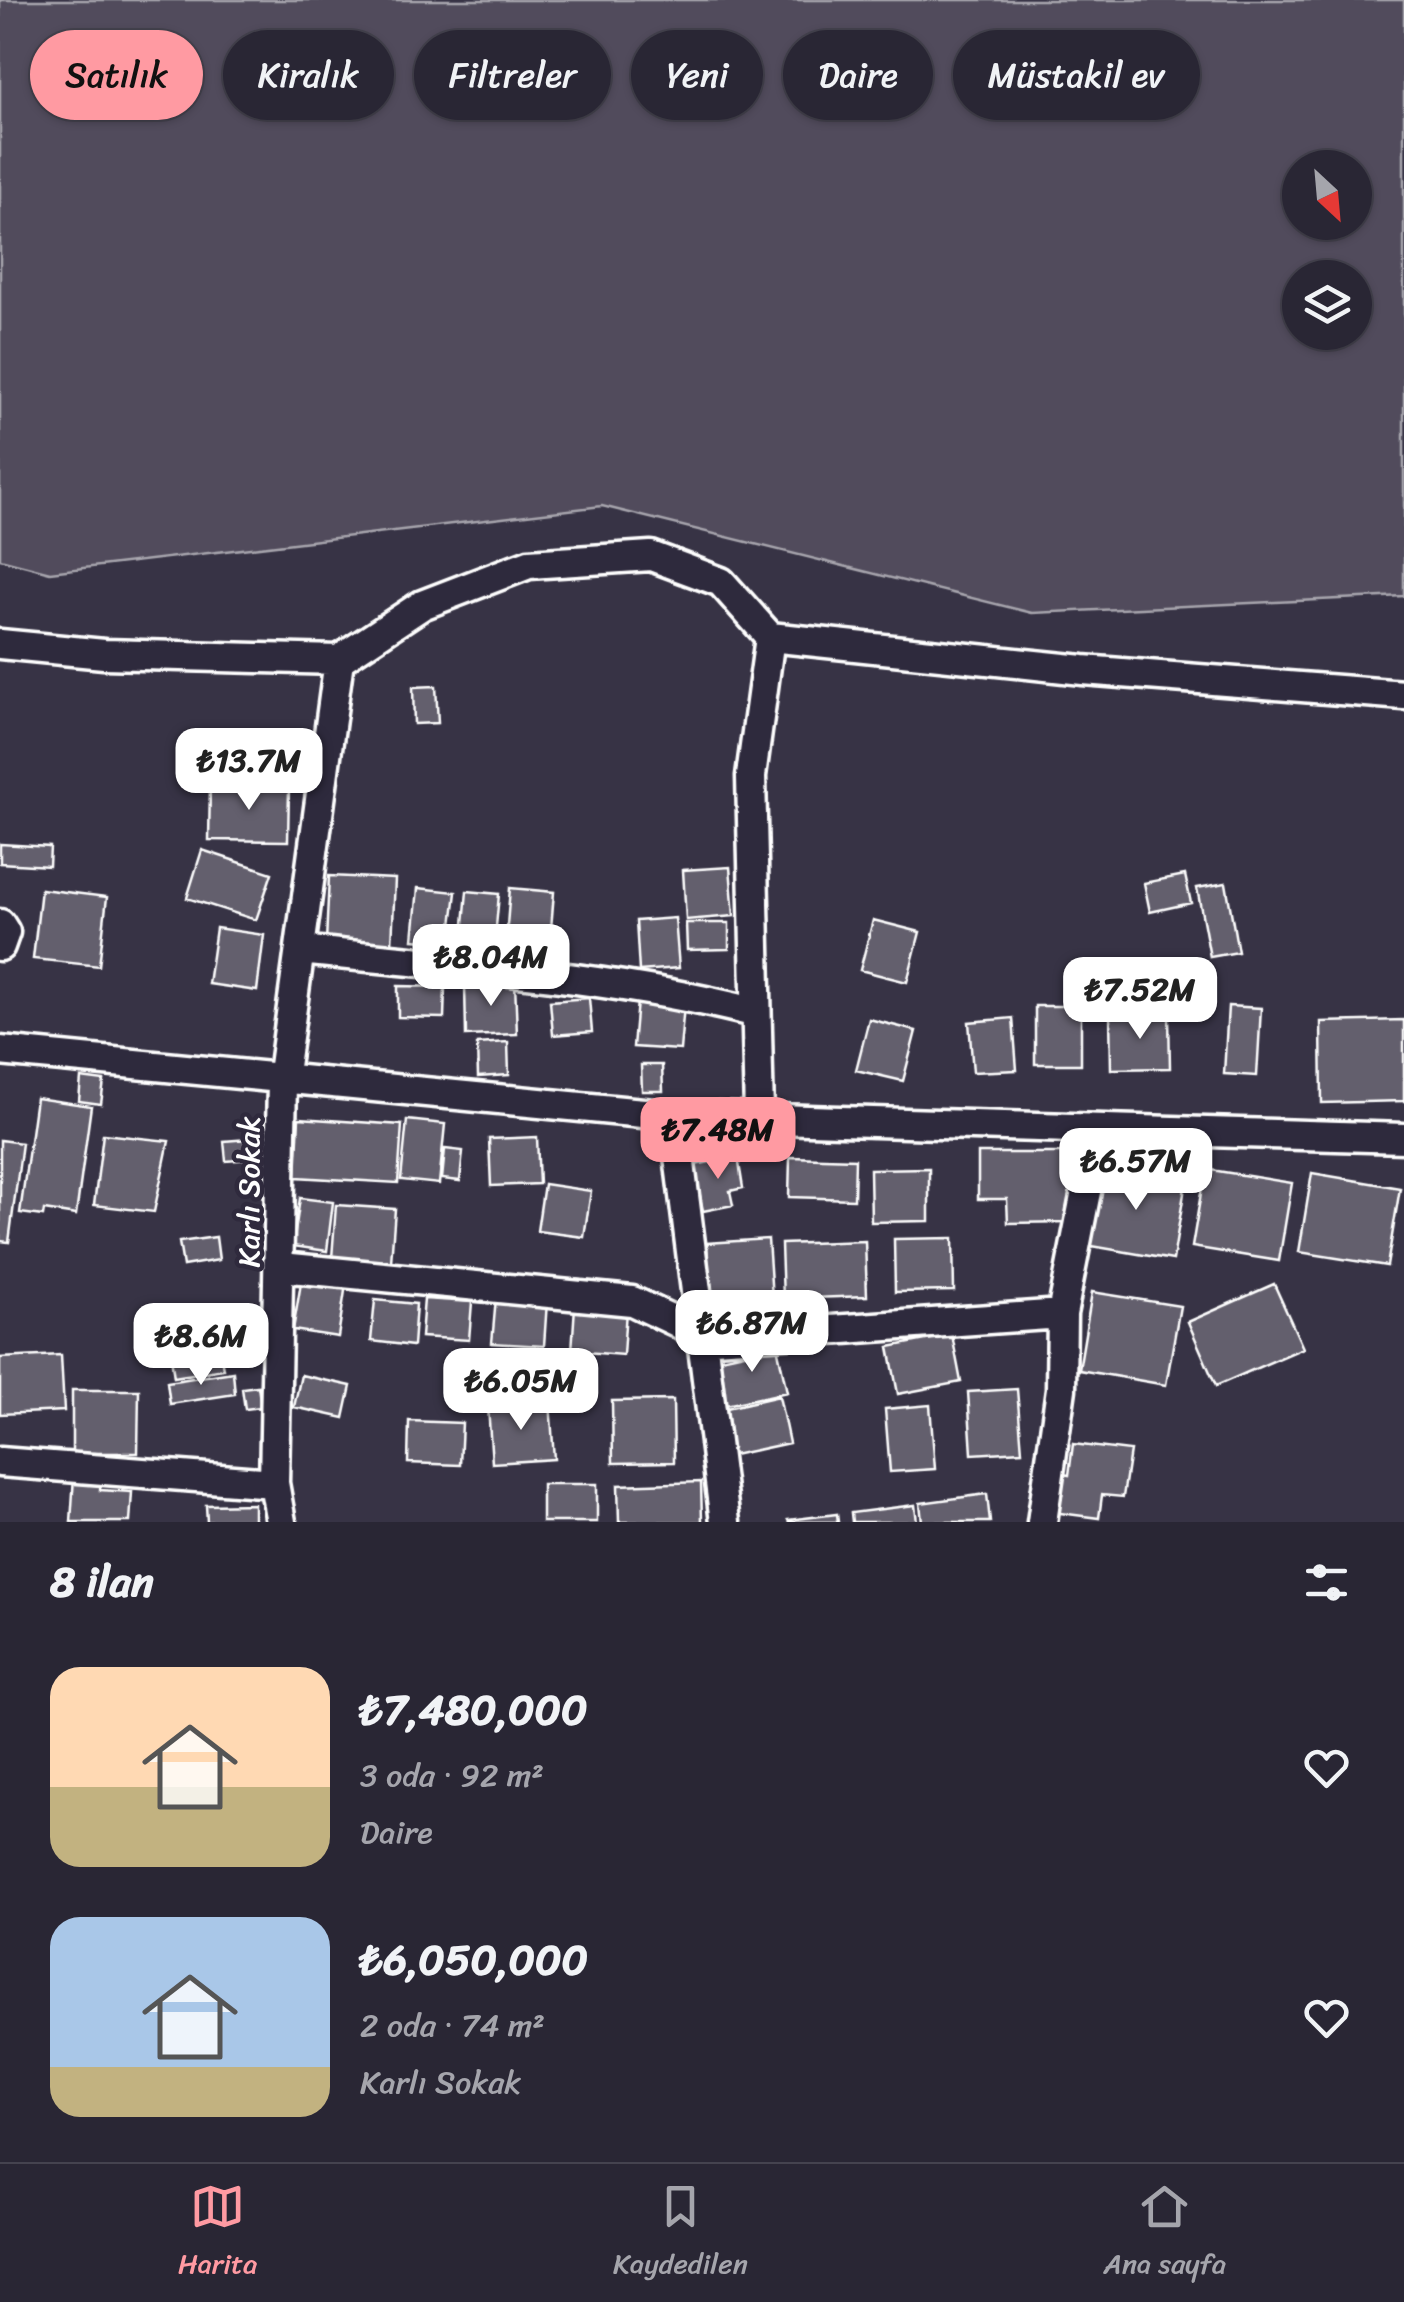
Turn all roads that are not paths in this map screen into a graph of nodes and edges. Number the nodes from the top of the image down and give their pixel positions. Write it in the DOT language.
graph roads {
  1 [pos="770,637"];
  2 [pos="0,644"];
  3 [pos="340,660"];
  4 [pos="1404,695"];
  5 [pos="0,924"];
  6 [pos="0,946"];
  7 [pos="300,950"];
  8 [pos="753,1012"];
  9 [pos="0,1051"];
  10 [pos="282,1081"];
  11 [pos="674,1116"];
  12 [pos="758,1116"];
  13 [pos="1098,1130"];
  14 [pos="1404,1138"];
  15 [pos="281,1267"];
  16 [pos="1062,1314"];
  17 [pos="700,1339"];
  18 [pos="0,1462"];
  19 [pos="274,1483"];
  20 [pos="281,1522"];
  21 [pos="725,1522"];
  22 [pos="1042,1522"];
  1 -- 3 [label="street"];
  1 -- 4 [label="street"];
  1 -- 8 [label="street"];
  2 -- 3 [label="street"];
  3 -- 7 [label="street, Karlı Sokak"];
  5 -- 6 [label="street"];
  7 -- 8 [label="street"];
  7 -- 10 [label="street, Karlı Sokak"];
  8 -- 12 [label="street"];
  9 -- 10 [label="street"];
  10 -- 11 [label="street"];
  10 -- 15 [label="street, Karlı Sokak"];
  11 -- 12 [label="street"];
  11 -- 17 [label="street"];
  12 -- 13 [label="street"];
  13 -- 14 [label="street"];
  13 -- 16 [label="street"];
  15 -- 17 [label="street"];
  15 -- 19 [label="street, Karlı Sokak"];
  16 -- 17 [label="street"];
  16 -- 22 [label="street"];
  17 -- 21 [label="street"];
  18 -- 19 [label="street"];
  19 -- 20 [label="street, Karlı Sokak"];
}
